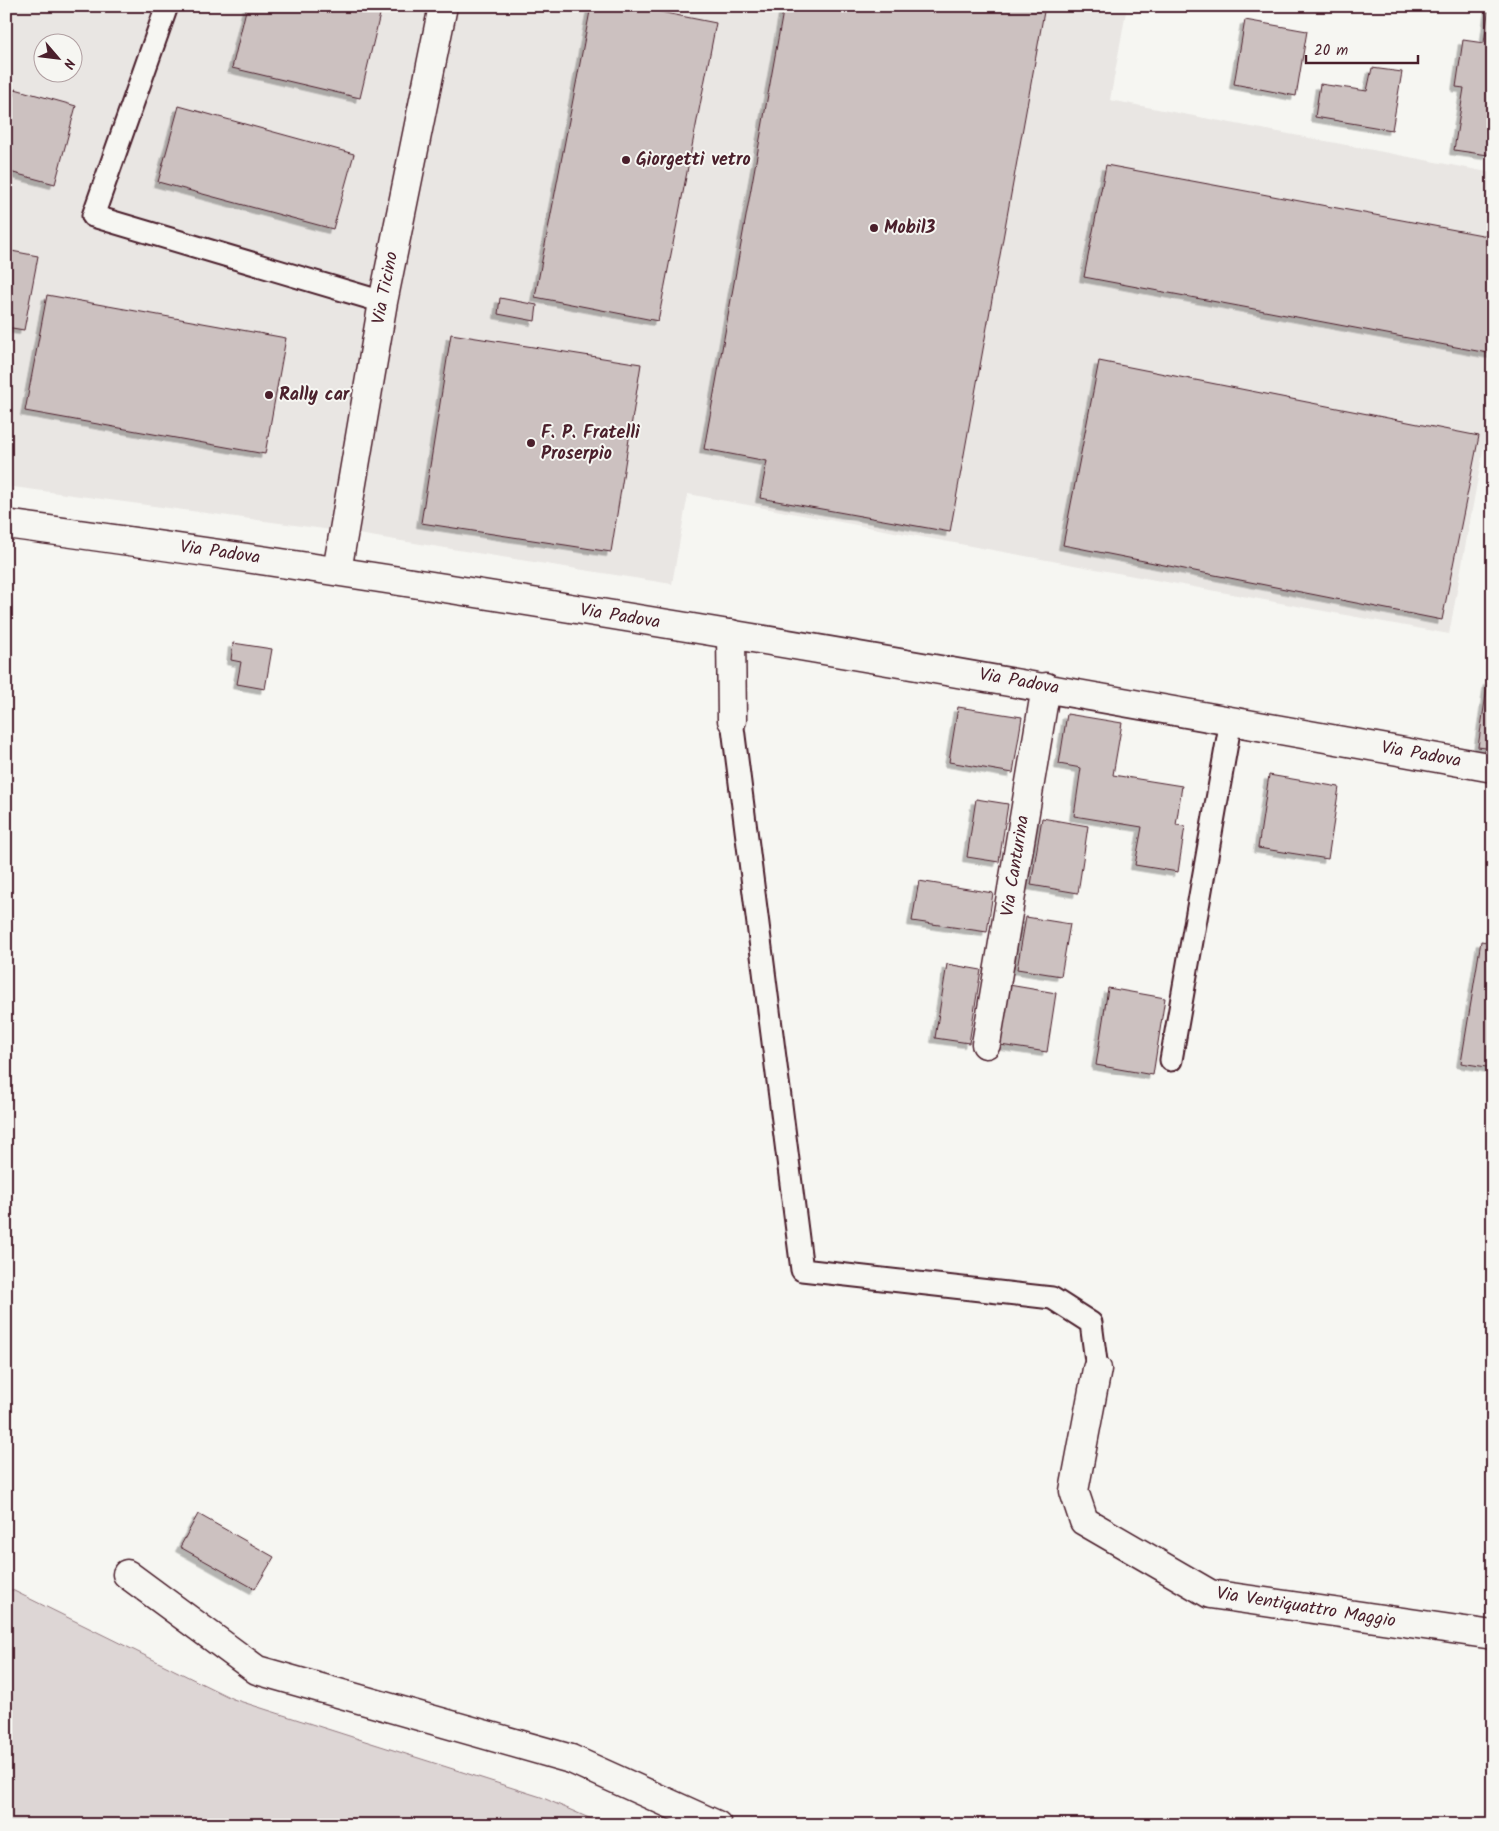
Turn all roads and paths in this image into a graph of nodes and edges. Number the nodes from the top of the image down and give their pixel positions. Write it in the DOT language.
graph roads {
  1 [pos="167,6"];
  2 [pos="444,6"];
  3 [pos="383,302"];
  4 [pos="6,524"];
  5 [pos="337,571"];
  6 [pos="731,634"];
  7 [pos="1046,687"];
  8 [pos="732,720"];
  9 [pos="1231,720"];
  10 [pos="1493,768"];
  11 [pos="986,1044"];
  12 [pos="1171,1060"];
  13 [pos="1097,1368"];
  14 [pos="127,1574"];
  15 [pos="1493,1635"];
  16 [pos="717,1825"];
  1 -- 3 [label="lane"];
  2 -- 3 [label="street, Via Ticino"];
  3 -- 5 [label="street, Via Ticino"];
  4 -- 5 [label="street, Via Padova"];
  5 -- 6 [label="street, Via Padova"];
  6 -- 7 [label="street, Via Padova"];
  6 -- 8 [label="street"];
  7 -- 9 [label="street, Via Padova"];
  7 -- 11 [label="street, Via Canturina"];
  8 -- 13 [label="lane"];
  9 -- 10 [label="street, Via Padova"];
  9 -- 12 [label="lane"];
  13 -- 15 [label="street, Via Ventiquattro Maggio"];
  14 -- 16 [label="street"];
}
